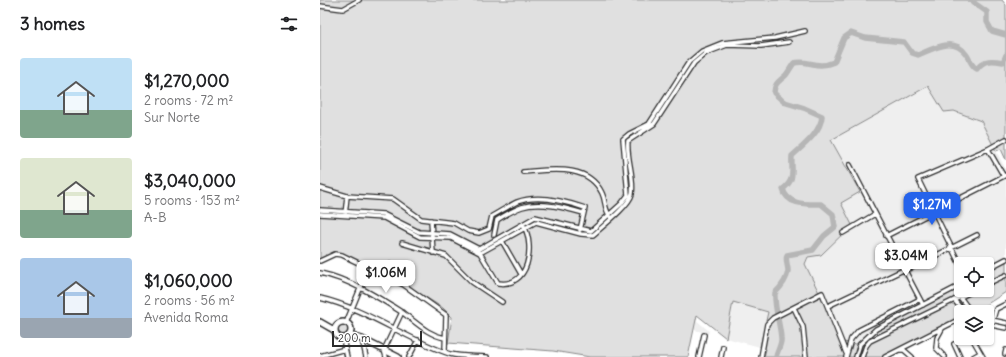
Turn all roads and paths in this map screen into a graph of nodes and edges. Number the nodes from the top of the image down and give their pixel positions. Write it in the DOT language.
graph roads {
  1 [pos="359,0"];
  2 [pos="320,6"];
  3 [pos="805,31"];
  4 [pos="789,42"];
  5 [pos="1006,140"];
  6 [pos="988,149"];
  7 [pos="850,165"];
  8 [pos="523,172"];
  9 [pos="1004,175"];
  10 [pos="320,188"];
  11 [pos="347,196"];
  12 [pos="320,210"];
  13 [pos="583,212"];
  14 [pos="934,212"];
  15 [pos="320,214"];
  16 [pos="345,214"];
  17 [pos="875,214"];
  18 [pos="610,216"];
  19 [pos="431,220"];
  20 [pos="522,224"];
  21 [pos="525,228"];
  22 [pos="489,229"];
  23 [pos="580,231"];
  24 [pos="433,232"];
  25 [pos="843,234"];
  26 [pos="494,235"];
  27 [pos="978,235"];
  28 [pos="886,236"];
  29 [pos="433,237"];
  30 [pos="499,241"];
  31 [pos="402,243"];
  32 [pos="951,248"];
  33 [pos="433,253"];
  34 [pos="480,253"];
  35 [pos="956,257"];
  36 [pos="1006,259"];
  37 [pos="320,261"];
  38 [pos="994,265"];
  39 [pos="368,267"];
  40 [pos="903,270"];
  41 [pos="320,273"];
  42 [pos="521,274"];
  43 [pos="1006,275"];
  44 [pos="994,281"];
  45 [pos="360,288"];
  46 [pos="954,289"];
  47 [pos="960,297"];
  48 [pos="320,298"];
  49 [pos="920,299"];
  50 [pos="954,300"];
  51 [pos="502,302"];
  52 [pos="1006,304"];
  53 [pos="923,305"];
  54 [pos="958,305"];
  55 [pos="966,305"];
  56 [pos="828,306"];
  57 [pos="353,307"];
  58 [pos="794,308"];
  59 [pos="402,312"];
  60 [pos="994,316"];
  61 [pos="994,320"];
  62 [pos="320,322"];
  63 [pos="954,322"];
  64 [pos="346,323"];
  65 [pos="1006,323"];
  66 [pos="994,325"];
  67 [pos="944,327"];
  68 [pos="333,328"];
  69 [pos="1006,328"];
  70 [pos="395,329"];
  71 [pos="933,332"];
  72 [pos="351,335"];
  73 [pos="704,335"];
  74 [pos="445,338"];
  75 [pos="937,338"];
  76 [pos="343,339"];
  77 [pos="362,339"];
  78 [pos="418,340"];
  79 [pos="954,345"];
  80 [pos="976,345"];
  81 [pos="723,347"];
  82 [pos="345,349"];
  83 [pos="384,350"];
  84 [pos="899,350"];
  85 [pos="445,351"];
  86 [pos="980,352"];
  87 [pos="846,355"];
  88 [pos="320,356"];
  89 [pos="451,356"];
  90 [pos="347,357"];
  91 [pos="366,357"];
  92 [pos="386,357"];
  93 [pos="398,357"];
  94 [pos="409,357"];
  95 [pos="487,357"];
  96 [pos="699,357"];
  97 [pos="721,357"];
  98 [pos="761,357"];
  99 [pos="806,357"];
  100 [pos="856,357"];
  101 [pos="862,357"];
  102 [pos="885,357"];
  103 [pos="912,357"];
  104 [pos="945,357"];
  105 [pos="960,357"];
  106 [pos="973,357"];
  107 [pos="983,357"];
  1 -- 2 [label="street"];
  3 -- 18 [label="street"];
  4 -- 18 [label="street"];
  5 -- 6 [label="street"];
  6 -- 9 [label="street"];
  6 -- 14 [label="street"];
  7 -- 17 [label="street"];
  8 -- 18 [label="street"];
  9 -- 14 [label="street"];
  10 -- 11 [label="street"];
  11 -- 16 [label="street"];
  11 -- 19 [label="street"];
  12 -- 16 [label="street"];
  13 -- 22 [label="street"];
  13 -- 23 [label="street"];
  13 -- 26 [label="street"];
  14 -- 28 [label="street"];
  14 -- 32 [label="street"];
  15 -- 16 [label="street"];
  16 -- 24 [label="street"];
  16 -- 29 [label="street"];
  17 -- 25 [label="street"];
  17 -- 28 [label="street"];
  18 -- 23 [label="street"];
  19 -- 22 [label="street"];
  19 -- 24 [label="street"];
  20 -- 21 [label="street"];
  20 -- 23 [label="street"];
  20 -- 30 [label="street"];
  21 -- 23 [label="street"];
  21 -- 30 [label="street"];
  21 -- 42 [label="street"];
  22 -- 26 [label="street"];
  24 -- 29 [label="street"];
  24 -- 30 [label="street"];
  26 -- 30 [label="street"];
  27 -- 32 [label="street"];
  28 -- 40 [label="street"];
  29 -- 33 [label="street"];
  29 -- 34 [label="street"];
  30 -- 34 [label="street"];
  30 -- 42 [label="street"];
  31 -- 33 [label="street"];
  32 -- 35 [label="street"];
  32 -- 40 [label="street"];
  33 -- 51 [label="street"];
  34 -- 42 [label="street"];
  36 -- 38 [label="street"];
  37 -- 39 [label="street"];
  39 -- 45 [label="street"];
  39 -- 74 [label="street"];
  40 -- 49 [label="street"];
  40 -- 56 [label="street"];
  41 -- 45 [label="street"];
  43 -- 44 [label="street"];
  45 -- 57 [label="street"];
  45 -- 59 [label="street"];
  46 -- 53 [label="street"];
  47 -- 50 [label="street"];
  47 -- 55 [label="street"];
  48 -- 57 [label="street"];
  49 -- 53 [label="street"];
  49 -- 87 [label="street"];
  50 -- 54 [label="street"];
  50 -- 101 [label="street"];
  52 -- 60 [label="street"];
  53 -- 100 [label="street"];
  56 -- 58 [label="street"];
  56 -- 87 [label="street"];
  57 -- 64 [label="street"];
  57 -- 70 [label="street"];
  58 -- 98 [label="street"];
  58 -- 99 [label="street"];
  59 -- 70 [label="street"];
  59 -- 74 [label="street"];
  61 -- 65 [label="street"];
  62 -- 68 [label="main road"];
  63 -- 67 [label="street"];
  64 -- 68 [label="main road"];
  64 -- 72 [label="main road"];
  66 -- 69 [label="street"];
  67 -- 71 [label="street"];
  67 -- 75 [label="street"];
  68 -- 76 [label="main road"];
  70 -- 78 [label="street"];
  70 -- 83 [label="street"];
  71 -- 75 [label="street"];
  71 -- 84 [label="street"];
  72 -- 76 [label="main road"];
  72 -- 77 [label="main road"];
  73 -- 96 [label="street"];
  74 -- 85 [label="street"];
  75 -- 104 [label="street"];
  76 -- 82 [label="street"];
  77 -- 83 [label="main road"];
  77 -- 91 [label="street"];
  78 -- 85 [label="street"];
  78 -- 94 [label="street"];
  79 -- 105 [label="street"];
  80 -- 86 [label="street"];
  81 -- 97 [label="street"];
  82 -- 88 [label="street"];
  82 -- 90 [label="street"];
  83 -- 92 [label="street"];
  83 -- 93 [label="main road"];
  84 -- 102 [label="street"];
  84 -- 103 [label="street"];
  85 -- 89 [label="street"];
  86 -- 106 [label="street"];
  86 -- 107 [label="street"];
  89 -- 95 [label="street"];
}
